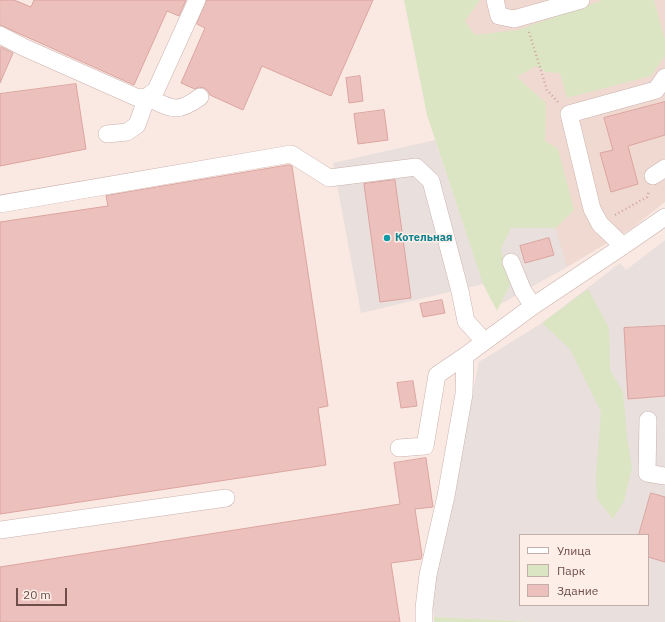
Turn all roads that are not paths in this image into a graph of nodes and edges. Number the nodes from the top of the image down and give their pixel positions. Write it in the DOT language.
graph roads {
  1 [pos="197,0"];
  2 [pos="495,0"];
  3 [pos="581,0"];
  4 [pos="0,35"];
  5 [pos="665,77"];
  6 [pos="147,97"];
  7 [pos="200,97"];
  8 [pos="107,134"];
  9 [pos="0,204"];
  10 [pos="665,217"];
  11 [pos="623,246"];
  12 [pos="511,262"];
  13 [pos="533,306"];
  14 [pos="484,341"];
  15 [pos="464,356"];
  16 [pos="648,420"];
  17 [pos="399,448"];
  18 [pos="665,476"];
  19 [pos="226,498"];
  20 [pos="0,530"];
  21 [pos="424,622"];
  1 -- 6 [label="street"];
  2 -- 3 [label="street"];
  4 -- 6 [label="street"];
  5 -- 11 [label="street"];
  6 -- 7 [label="street"];
  6 -- 8 [label="street"];
  9 -- 14 [label="street"];
  10 -- 11 [label="street"];
  11 -- 13 [label="street"];
  12 -- 13 [label="street"];
  13 -- 14 [label="street"];
  14 -- 15 [label="street"];
  15 -- 17 [label="street"];
  15 -- 21 [label="street"];
  16 -- 18 [label="street"];
  19 -- 20 [label="street"];
}
